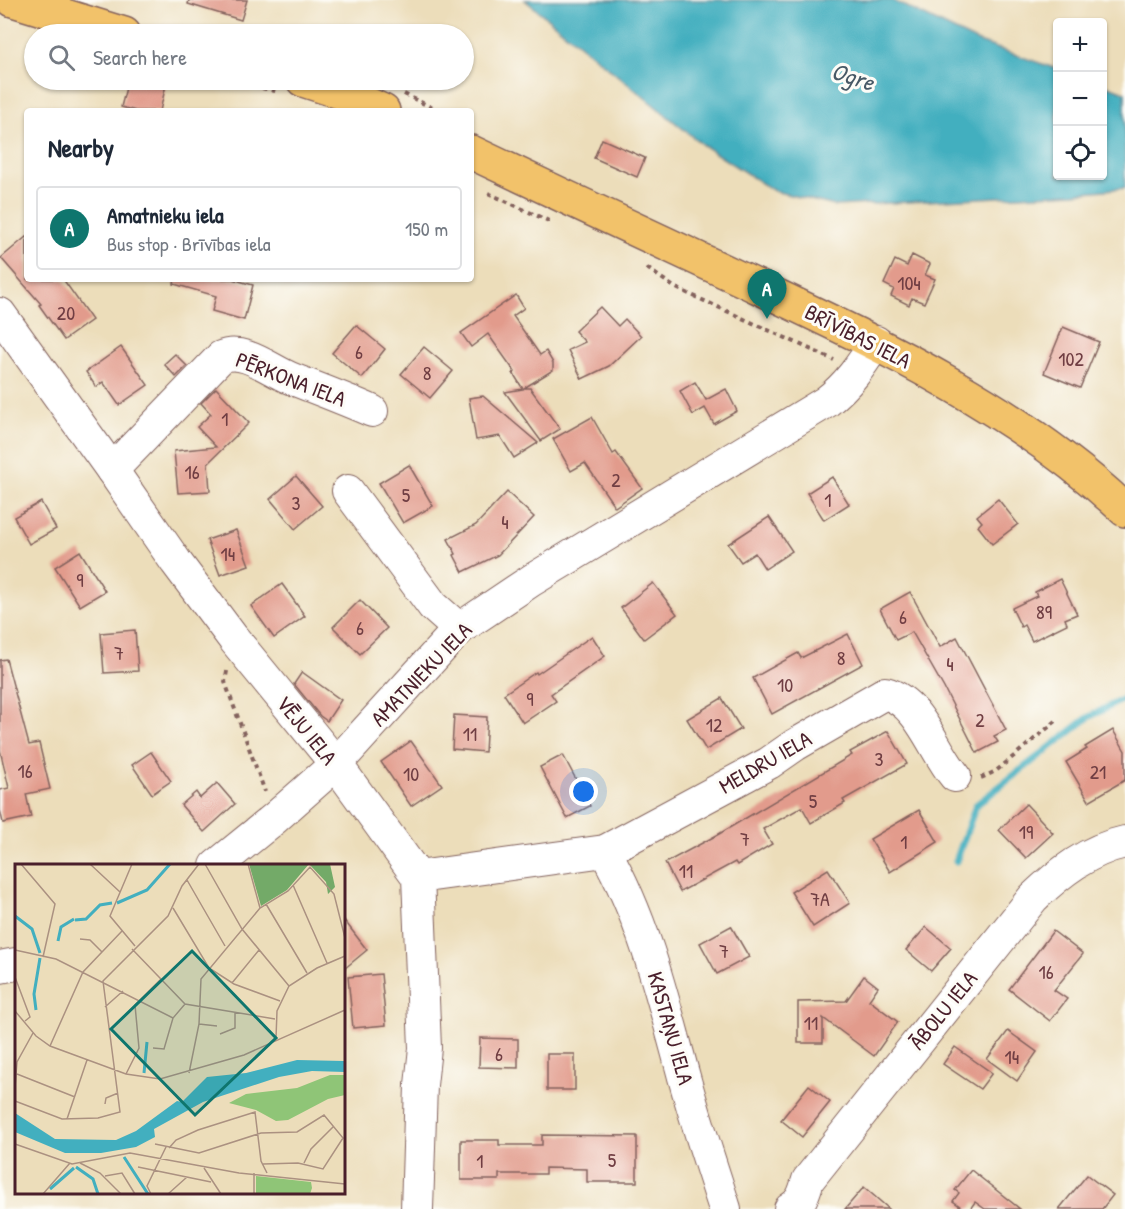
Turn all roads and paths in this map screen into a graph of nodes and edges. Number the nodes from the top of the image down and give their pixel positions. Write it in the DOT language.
graph roads {
  1 [pos="13,0"];
  2 [pos="91,24"];
  3 [pos="334,90"];
  4 [pos="376,108"];
  5 [pos="474,154"];
  6 [pos="480,188"];
  7 [pos="555,224"];
  8 [pos="645,267"];
  9 [pos="0,314"];
  10 [pos="876,342"];
  11 [pos="858,371"];
  12 [pos="372,411"];
  13 [pos="112,470"];
  14 [pos="348,491"];
  15 [pos="1125,510"];
  16 [pos="459,629"];
  17 [pos="233,638"];
  18 [pos="1056,721"];
  19 [pos="336,764"];
  20 [pos="955,776"];
  21 [pos="275,818"];
  22 [pos="1125,842"];
  23 [pos="605,851"];
  24 [pos="218,864"];
  25 [pos="418,877"];
  26 [pos="15,964"];
  27 [pos="0,968"];
  28 [pos="417,1209"];
  29 [pos="725,1209"];
  30 [pos="790,1209"];
  1 -- 2 [label="main road"];
  3 -- 4 [label="main road"];
  5 -- 10 [label="main road, BRĪVĪBAS IELA"];
  6 -- 7 [label="path"];
  8 -- 11 [label="path"];
  9 -- 13 [label="street, VĒJU IELA"];
  10 -- 11 [label="street, AMATNIEKU IELA"];
  10 -- 15 [label="main road, BRĪVĪBAS IELA"];
  11 -- 16 [label="street, AMATNIEKU IELA"];
  12 -- 13 [label="street, PĒRKONA IELA"];
  13 -- 17 [label="street, VĒJU IELA"];
  14 -- 16 [label="street"];
  16 -- 19 [label="street, AMATNIEKU IELA"];
  17 -- 19 [label="street, VĒJU IELA"];
  17 -- 21 [label="path"];
  18 -- 20 [label="path"];
  19 -- 21 [label="street, AMATNIEKU IELA"];
  19 -- 25 [label="street, VĒJU IELA"];
  20 -- 23 [label="street, MELDRU IELA"];
  21 -- 24 [label="street, AMATNIEKU IELA"];
  22 -- 30 [label="street, ĀBOLU IELA"];
  23 -- 25 [label="street, MELDRU IELA"];
  23 -- 29 [label="street, KASTAŅU IELA"];
  25 -- 28 [label="street"];
  26 -- 27 [label="street"];
}
